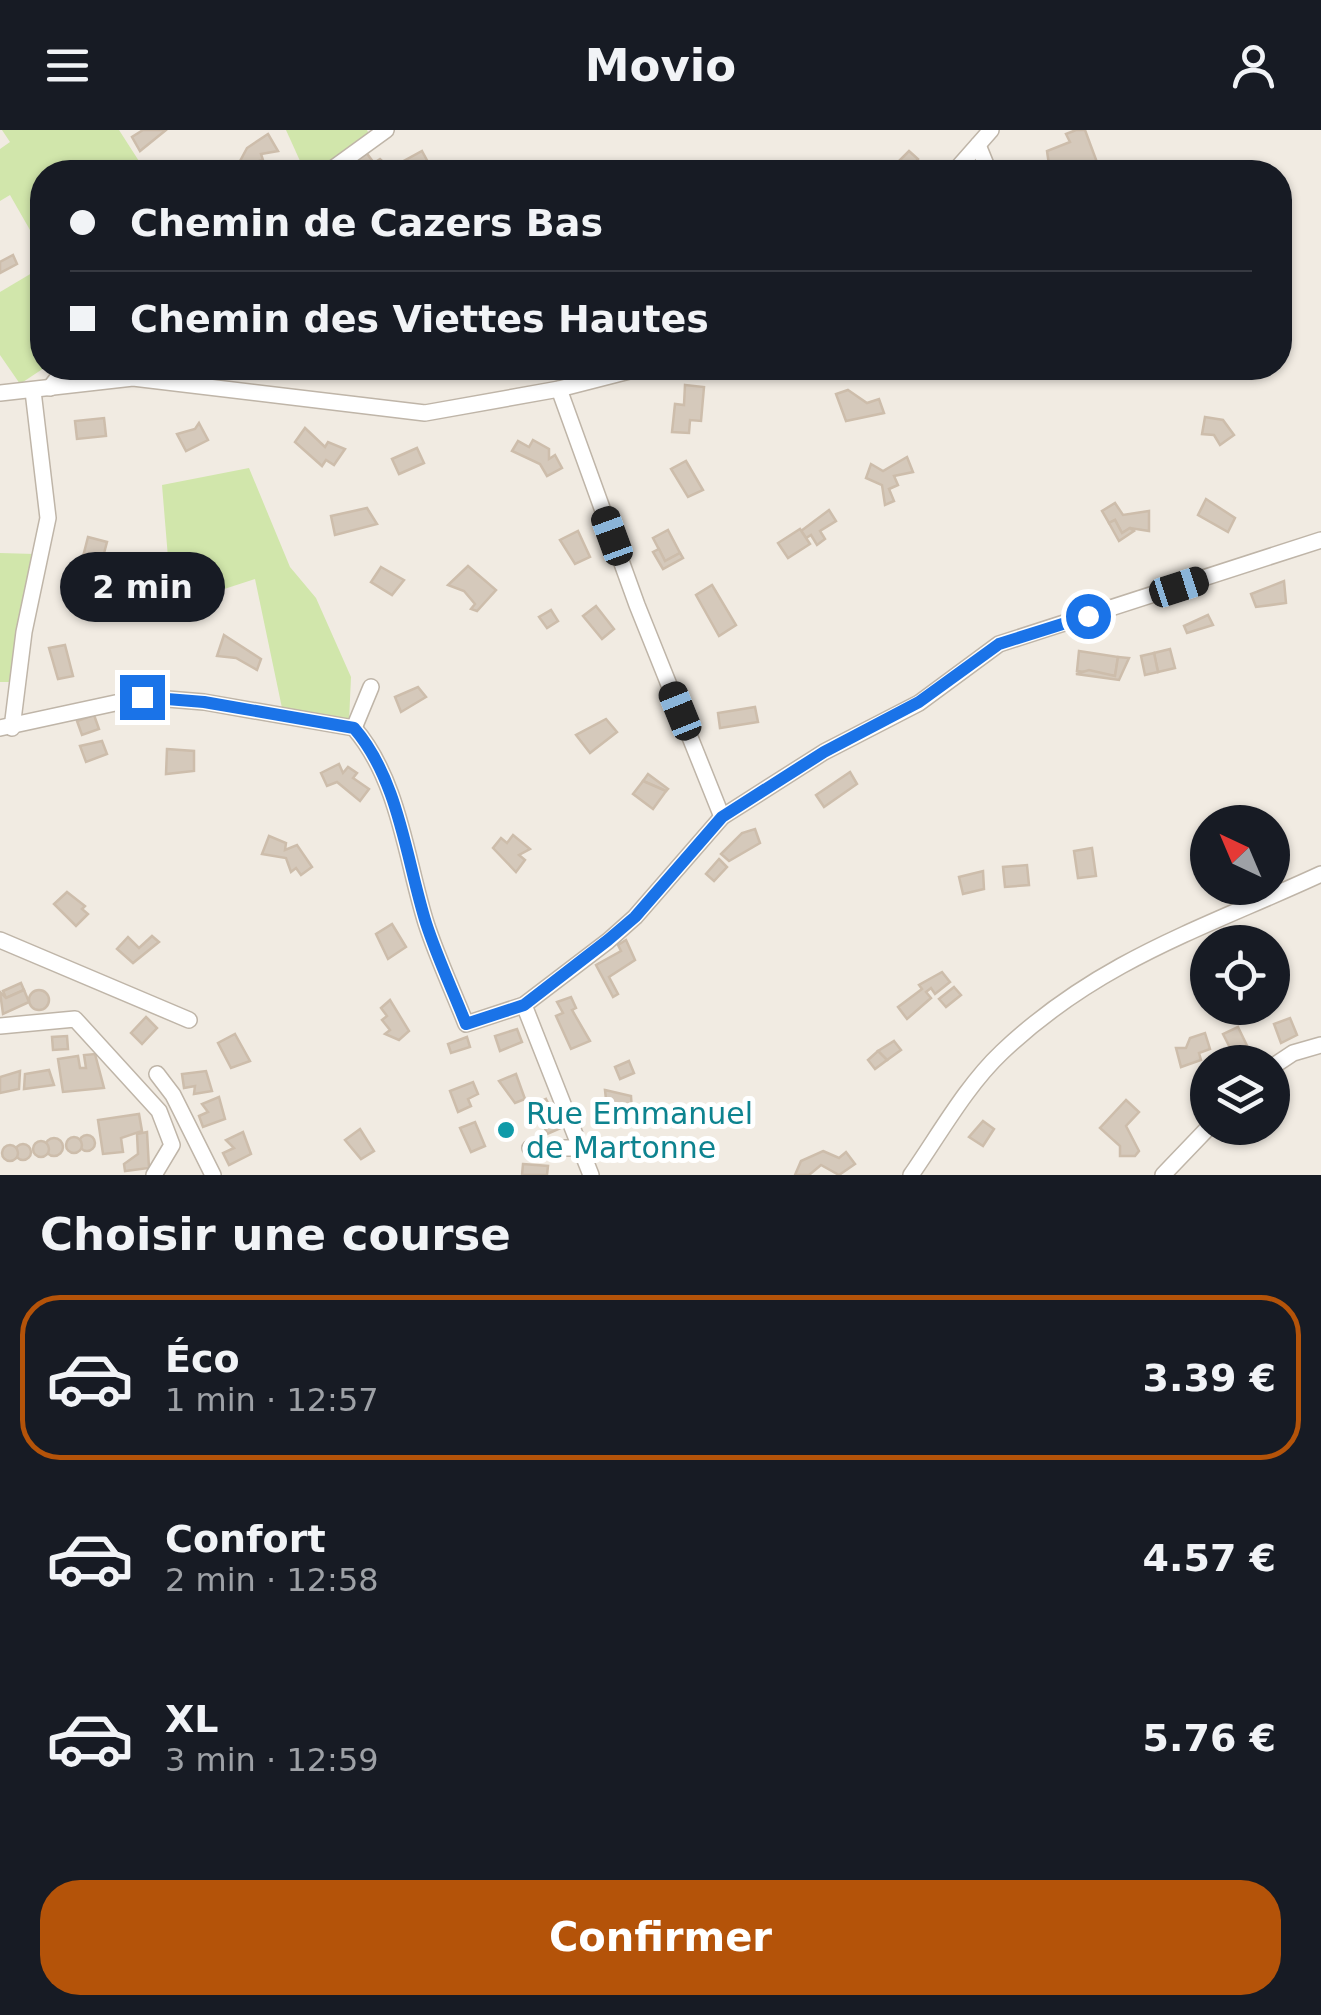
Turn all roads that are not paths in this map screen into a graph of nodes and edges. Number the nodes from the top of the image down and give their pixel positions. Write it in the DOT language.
graph roads {
  1 [pos="386,130"];
  2 [pos="991,130"];
  3 [pos="978,145"];
  4 [pos="345,160"];
  5 [pos="965,160"];
  6 [pos="984,160"];
  7 [pos="56,380"];
  8 [pos="116,380"];
  9 [pos="150,380"];
  10 [pos="594,380"];
  11 [pos="50,388"];
  12 [pos="559,389"];
  13 [pos="33,391"];
  14 [pos="0,393"];
  15 [pos="1321,540"];
  16 [pos="371,687"];
  17 [pos="6,728"];
  18 [pos="354,728"];
  19 [pos="722,817"];
  20 [pos="1321,874"];
  21 [pos="0,940"];
  22 [pos="524,1005"];
  23 [pos="189,1020"];
  24 [pos="0,1026"];
  25 [pos="1321,1045"];
  26 [pos="1290,1056"];
  27 [pos="158,1074"];
  28 [pos="197,1144"];
  29 [pos="172,1145"];
  30 [pos="1192,1145"];
  31 [pos="530,1148"];
  32 [pos="581,1148"];
  33 [pos="913,1174"];
  34 [pos="154,1175"];
  35 [pos="213,1175"];
  36 [pos="591,1175"];
  37 [pos="1163,1175"];
  1 -- 4 [label="street"];
  2 -- 3 [label="street"];
  3 -- 5 [label="street"];
  3 -- 6 [label="street"];
  7 -- 11 [label="street"];
  8 -- 11 [label="street"];
  9 -- 12 [label="street"];
  10 -- 12 [label="street"];
  11 -- 13 [label="street"];
  12 -- 19 [label="street"];
  13 -- 14 [label="street"];
  13 -- 17 [label="street"];
  15 -- 19 [label="street"];
  16 -- 18 [label="street"];
  17 -- 18 [label="street"];
  18 -- 22 [label="street"];
  19 -- 22 [label="street"];
  20 -- 33 [label="street"];
  21 -- 23 [label="street"];
  22 -- 32 [label="street"];
  24 -- 29 [label="street"];
  25 -- 26 [label="street"];
  27 -- 28 [label="street"];
  28 -- 29 [label="street"];
  28 -- 35 [label="street"];
  29 -- 34 [label="street"];
  30 -- 37 [label="street"];
  31 -- 32 [label="street"];
  32 -- 36 [label="street"];
}
